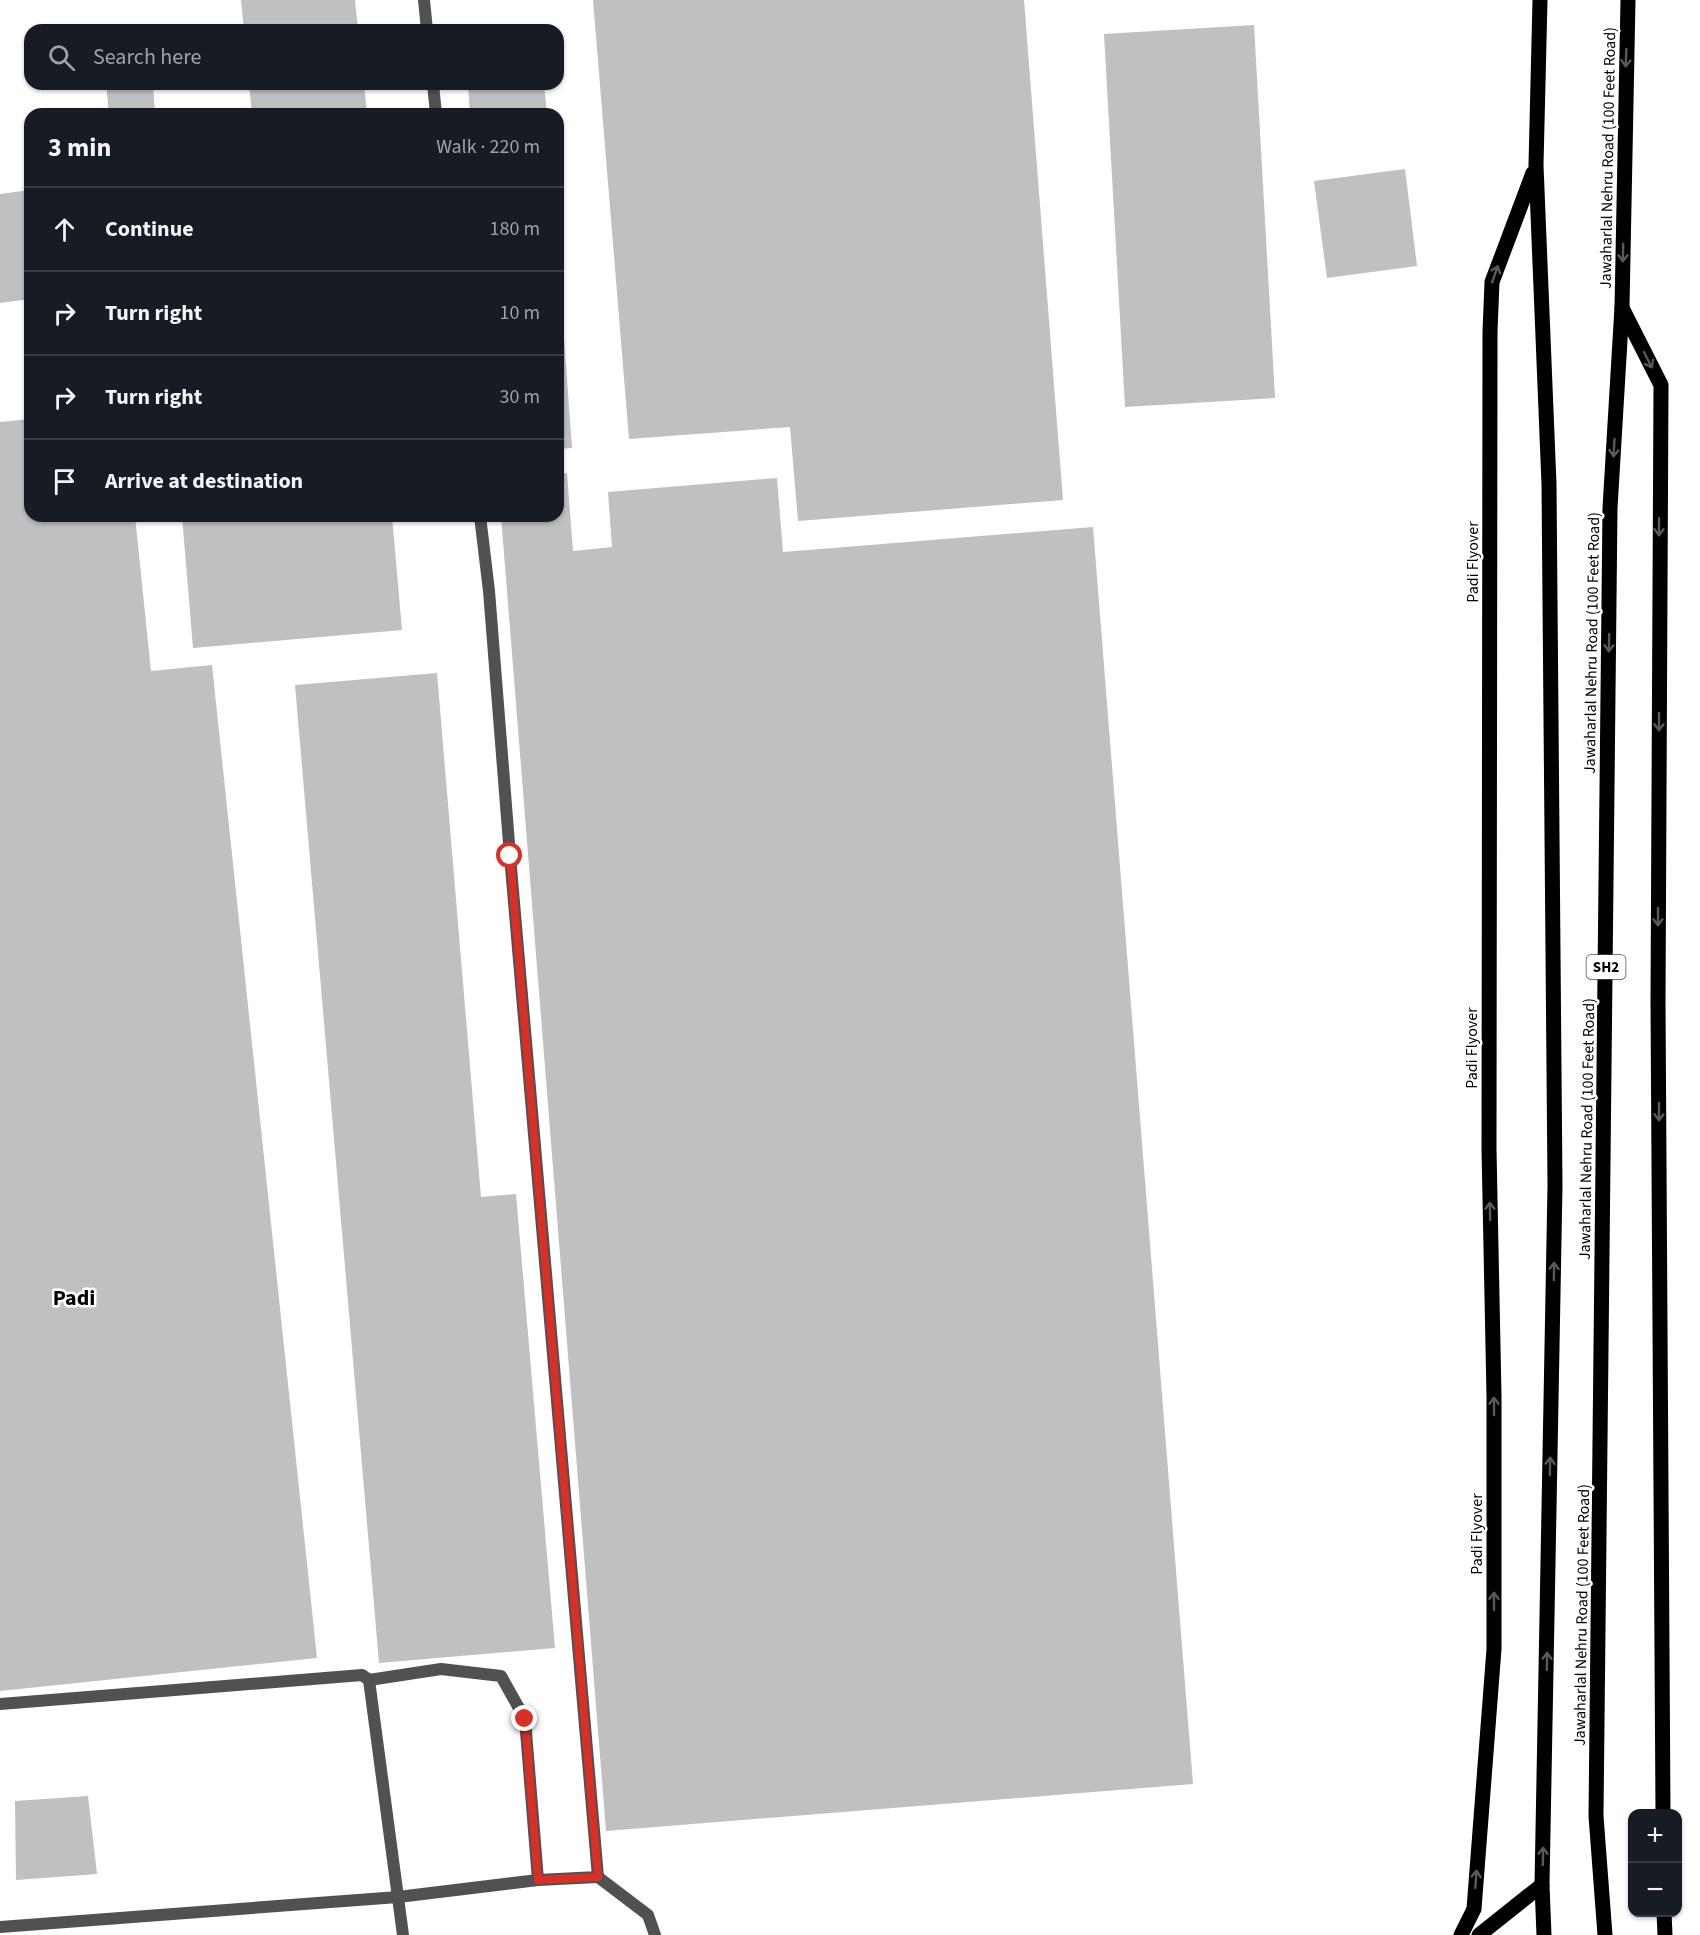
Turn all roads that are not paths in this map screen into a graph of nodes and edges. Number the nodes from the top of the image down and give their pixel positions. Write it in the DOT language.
graph roads {
  1 [pos="424,0"];
  2 [pos="1540,0"];
  3 [pos="1628,0"];
  4 [pos="426,24"];
  5 [pos="434,90"];
  6 [pos="435,108"];
  7 [pos="1536,165"];
  8 [pos="1622,307"];
  9 [pos="481,522"];
  10 [pos="369,1680"];
  11 [pos="0,1704"];
  12 [pos="1664,1809"];
  13 [pos="598,1877"];
  14 [pos="538,1880"];
  15 [pos="1542,1885"];
  16 [pos="398,1897"];
  17 [pos="1664,1917"];
  18 [pos="0,1927"];
  19 [pos="403,1935"];
  20 [pos="655,1935"];
  21 [pos="1461,1935"];
  22 [pos="1479,1935"];
  23 [pos="1544,1935"];
  24 [pos="1605,1935"];
  25 [pos="1665,1935"];
  1 -- 4 [label="lane"];
  2 -- 7 [label="main road, Jawaharlal Nehru Road (100 Feet Road)"];
  3 -- 8 [label="main road, Jawaharlal Nehru Road (100 Feet Road) / SH2, one-way"];
  5 -- 6 [label="lane"];
  15 -- 7 [label="main road, Jawaharlal Nehru Road (100 Feet Road), one-way"];
  21 -- 7 [label="main road, Padi Flyover, one-way"];
  8 -- 12 [label="main road, one-way"];
  8 -- 24 [label="main road, Jawaharlal Nehru Road (100 Feet Road) / SH2, one-way"];
  9 -- 13 [label="lane"];
  10 -- 11 [label="lane"];
  10 -- 14 [label="lane"];
  10 -- 16 [label="lane"];
  13 -- 14 [label="lane"];
  13 -- 20 [label="lane"];
  14 -- 16 [label="lane"];
  15 -- 22 [label="main road"];
  15 -- 23 [label="main road, Jawaharlal Nehru Road (100 Feet Road)"];
  16 -- 18 [label="lane"];
  16 -- 19 [label="lane"];
  17 -- 25 [label="main road"];
}
